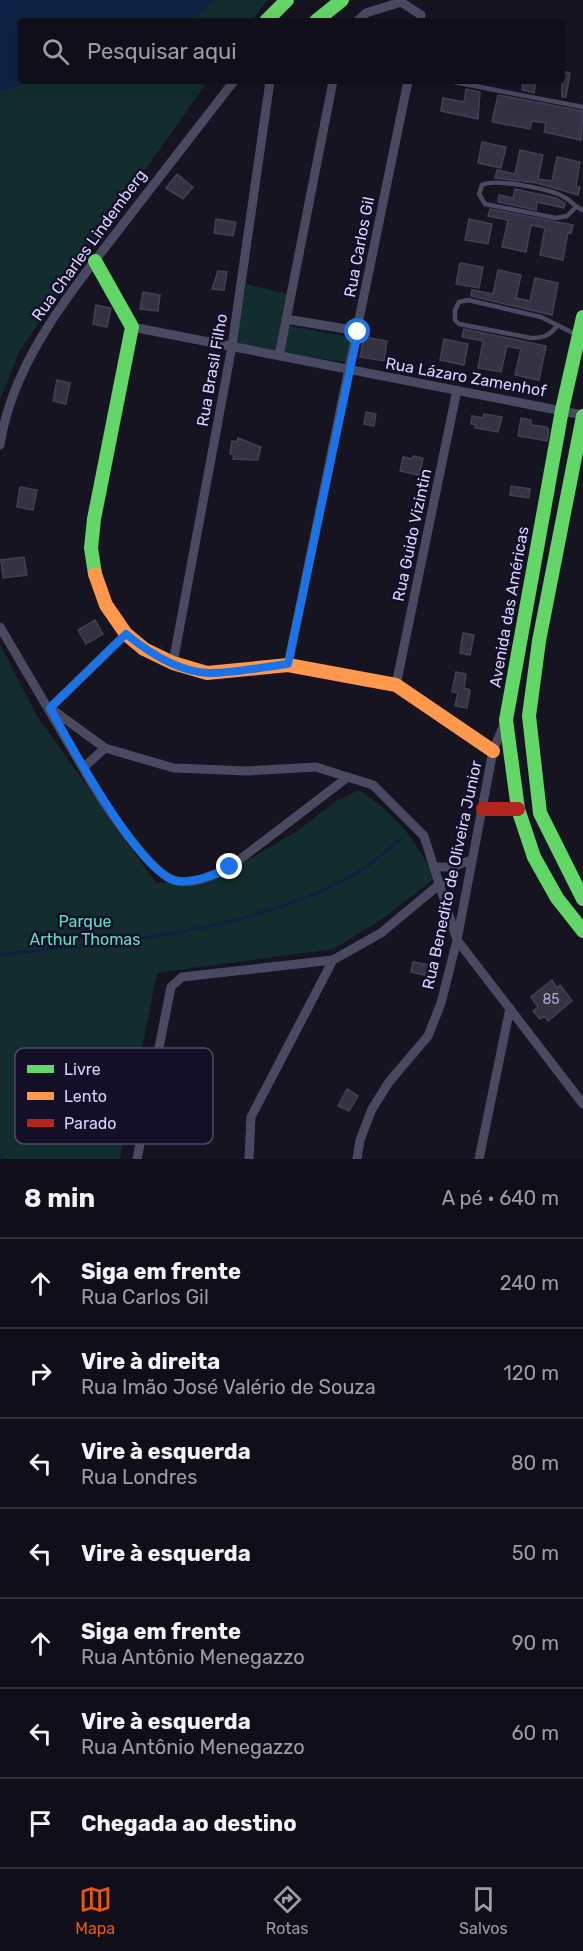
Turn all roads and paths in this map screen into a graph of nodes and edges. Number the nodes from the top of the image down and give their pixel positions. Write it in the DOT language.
graph roads {
  1 [pos="342,0"];
  2 [pos="283,3"];
  3 [pos="269,18"];
  4 [pos="280,18"];
  5 [pos="320,18"];
  6 [pos="360,18"];
  7 [pos="421,18"];
  8 [pos="232,84"];
  9 [pos="270,84"];
  10 [pos="332,84"];
  11 [pos="407,84"];
  12 [pos="464,84"];
  13 [pos="583,107"];
  14 [pos="575,208"];
  15 [pos="583,210"];
  16 [pos="95,261"];
  17 [pos="583,317"];
  18 [pos="286,319"];
  19 [pos="556,326"];
  20 [pos="132,327"];
  21 [pos="358,332"];
  22 [pos="581,335"];
  23 [pos="232,346"];
  24 [pos="279,356"];
  25 [pos="350,371"];
  26 [pos="457,390"];
  27 [pos="562,410"];
  28 [pos="583,416"];
  29 [pos="0,445"];
  30 [pos="0,627"];
  31 [pos="126,634"];
  32 [pos="173,663"];
  33 [pos="288,664"];
  34 [pos="396,686"];
  35 [pos="50,708"];
  36 [pos="506,720"];
  37 [pos="105,748"];
  38 [pos="493,751"];
  39 [pos="83,768"];
  40 [pos="348,777"];
  41 [pos="483,809"];
  42 [pos="518,809"];
  43 [pos="471,860"];
  44 [pos="436,867"];
  45 [pos="441,883"];
  46 [pos="581,893"];
  47 [pos="557,898"];
  48 [pos="583,931"];
  49 [pos="457,940"];
  50 [pos="333,960"];
  51 [pos="510,1008"];
  52 [pos="159,1048"];
  53 [pos="583,1104"];
  54 [pos="140,1144"];
  55 [pos="137,1159"];
  56 [pos="249,1159"];
  57 [pos="357,1159"];
  58 [pos="479,1159"];
  1 -- 5 [label="main road"];
  2 -- 3 [label="main road"];
  2 -- 4 [label="main road"];
  6 -- 7 [label="street"];
  8 -- 16 [label="street, Rua Charles Lindemberg"];
  9 -- 23 [label="street, Rua Brasil Filho"];
  10 -- 18 [label="street"];
  11 -- 21 [label="street, Rua Carlos Gil"];
  12 -- 13 [label="lane"];
  14 -- 14 [label="lane"];
  14 -- 15 [label="lane"];
  16 -- 20 [label="main road"];
  16 -- 29 [label="street, Rua Charles Lindemberg"];
  17 -- 22 [label="main road, Avenida das Américas"];
  18 -- 21 [label="street"];
  18 -- 24 [label="street"];
  19 -- 19 [label="lane"];
  19 -- 22 [label="lane"];
  20 -- 23 [label="street, Rua Lázaro Zamenhof"];
  20 -- 31 [label="main road"];
  21 -- 25 [label="street, Rua Carlos Gil"];
  22 -- 27 [label="main road, Avenida das Américas"];
  23 -- 24 [label="street, Rua Lázaro Zamenhof"];
  23 -- 32 [label="street, Rua Brasil Filho"];
  24 -- 25 [label="street, Rua Lázaro Zamenhof"];
  25 -- 26 [label="street, Rua Lázaro Zamenhof"];
  25 -- 33 [label="street, Rua Carlos Gil"];
  26 -- 27 [label="street, Rua Lázaro Zamenhof"];
  26 -- 34 [label="street, Rua Guido Vizintin"];
  27 -- 28 [label="street, Rua Lázaro Zamenhof"];
  27 -- 36 [label="main road, Avenida das Américas"];
  28 -- 46 [label="main road"];
  30 -- 35 [label="street"];
  31 -- 32 [label="main road"];
  31 -- 35 [label="street"];
  32 -- 33 [label="main road"];
  33 -- 34 [label="main road"];
  34 -- 38 [label="main road"];
  35 -- 37 [label="street"];
  35 -- 39 [label="street"];
  36 -- 38 [label="street, Rua Benedito de Oliveira Junior"];
  36 -- 42 [label="main road, Avenida das Américas"];
  37 -- 39 [label="street"];
  37 -- 40 [label="street"];
  38 -- 41 [label="street, Rua Benedito de Oliveira Junior"];
  39 -- 40 [label="street"];
  40 -- 44 [label="street"];
  41 -- 42 [label="main road"];
  41 -- 43 [label="street, Rua Benedito de Oliveira Junior"];
  42 -- 47 [label="main road, Avenida das Américas"];
  43 -- 44 [label="street"];
  43 -- 49 [label="street, Rua Benedito de Oliveira Junior"];
  44 -- 45 [label="street"];
  45 -- 49 [label="street"];
  45 -- 50 [label="street"];
  46 -- 47 [label="street"];
  47 -- 48 [label="main road, Avenida das Américas"];
  49 -- 51 [label="street"];
  49 -- 57 [label="street, Rua Benedito de Oliveira Junior"];
  50 -- 52 [label="street"];
  50 -- 56 [label="street"];
  51 -- 53 [label="street"];
  51 -- 58 [label="street"];
  54 -- 55 [label="street"];
}
